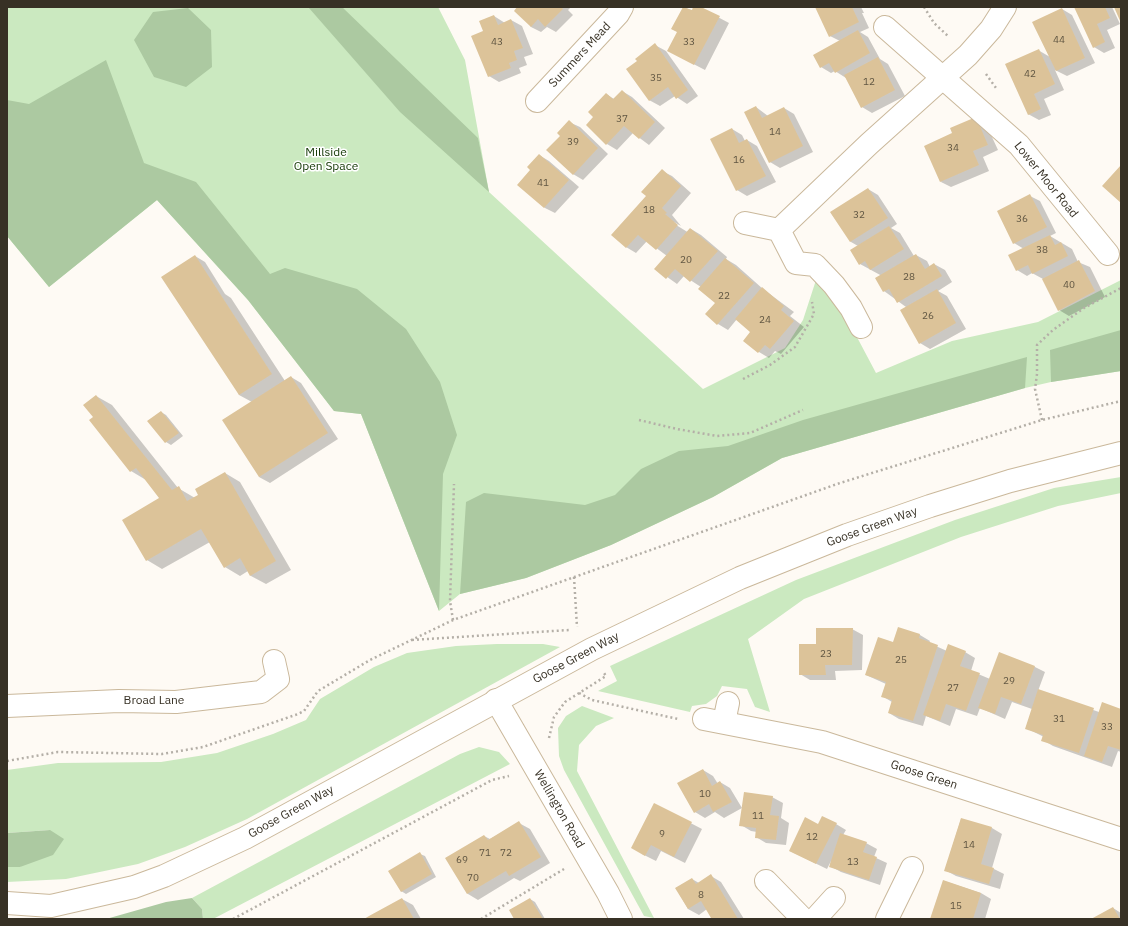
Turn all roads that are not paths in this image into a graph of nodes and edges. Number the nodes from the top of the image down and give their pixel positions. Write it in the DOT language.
graph roads {
  1 [pos="622,7"];
  2 [pos="1005,7"];
  3 [pos="885,27"];
  4 [pos="943,79"];
  5 [pos="537,101"];
  6 [pos="745,223"];
  7 [pos="779,230"];
  8 [pos="1108,254"];
  9 [pos="861,327"];
  10 [pos="1121,453"];
  11 [pos="274,661"];
  12 [pos="496,700"];
  13 [pos="7,706"];
  14 [pos="719,715"];
  15 [pos="1121,839"];
  16 [pos="912,868"];
  17 [pos="766,881"];
  18 [pos="834,898"];
  19 [pos="7,903"];
  20 [pos="51,906"];
  21 [pos="25,919"];
  22 [pos="621,919"];
  23 [pos="803,919"];
  24 [pos="814,919"];
  25 [pos="888,919"];
  1 -- 5 [label="street, Summers Mead"];
  2 -- 4 [label="street"];
  3 -- 4 [label="street, Lower Moor Road"];
  4 -- 7 [label="street"];
  4 -- 8 [label="street, Lower Moor Road"];
  6 -- 7 [label="street"];
  7 -- 9 [label="street"];
  10 -- 12 [label="street, Goose Green Way"];
  11 -- 13 [label="street, Broad Lane"];
  12 -- 20 [label="street, Goose Green Way"];
  12 -- 22 [label="street, Wellington Road"];
  14 -- 15 [label="street, Goose Green"];
  16 -- 25 [label="street"];
  17 -- 23 [label="street"];
  18 -- 24 [label="street"];
  19 -- 20 [label="street, Goose Green Way"];
  20 -- 21 [label="street, Goose Green Way"];
}
